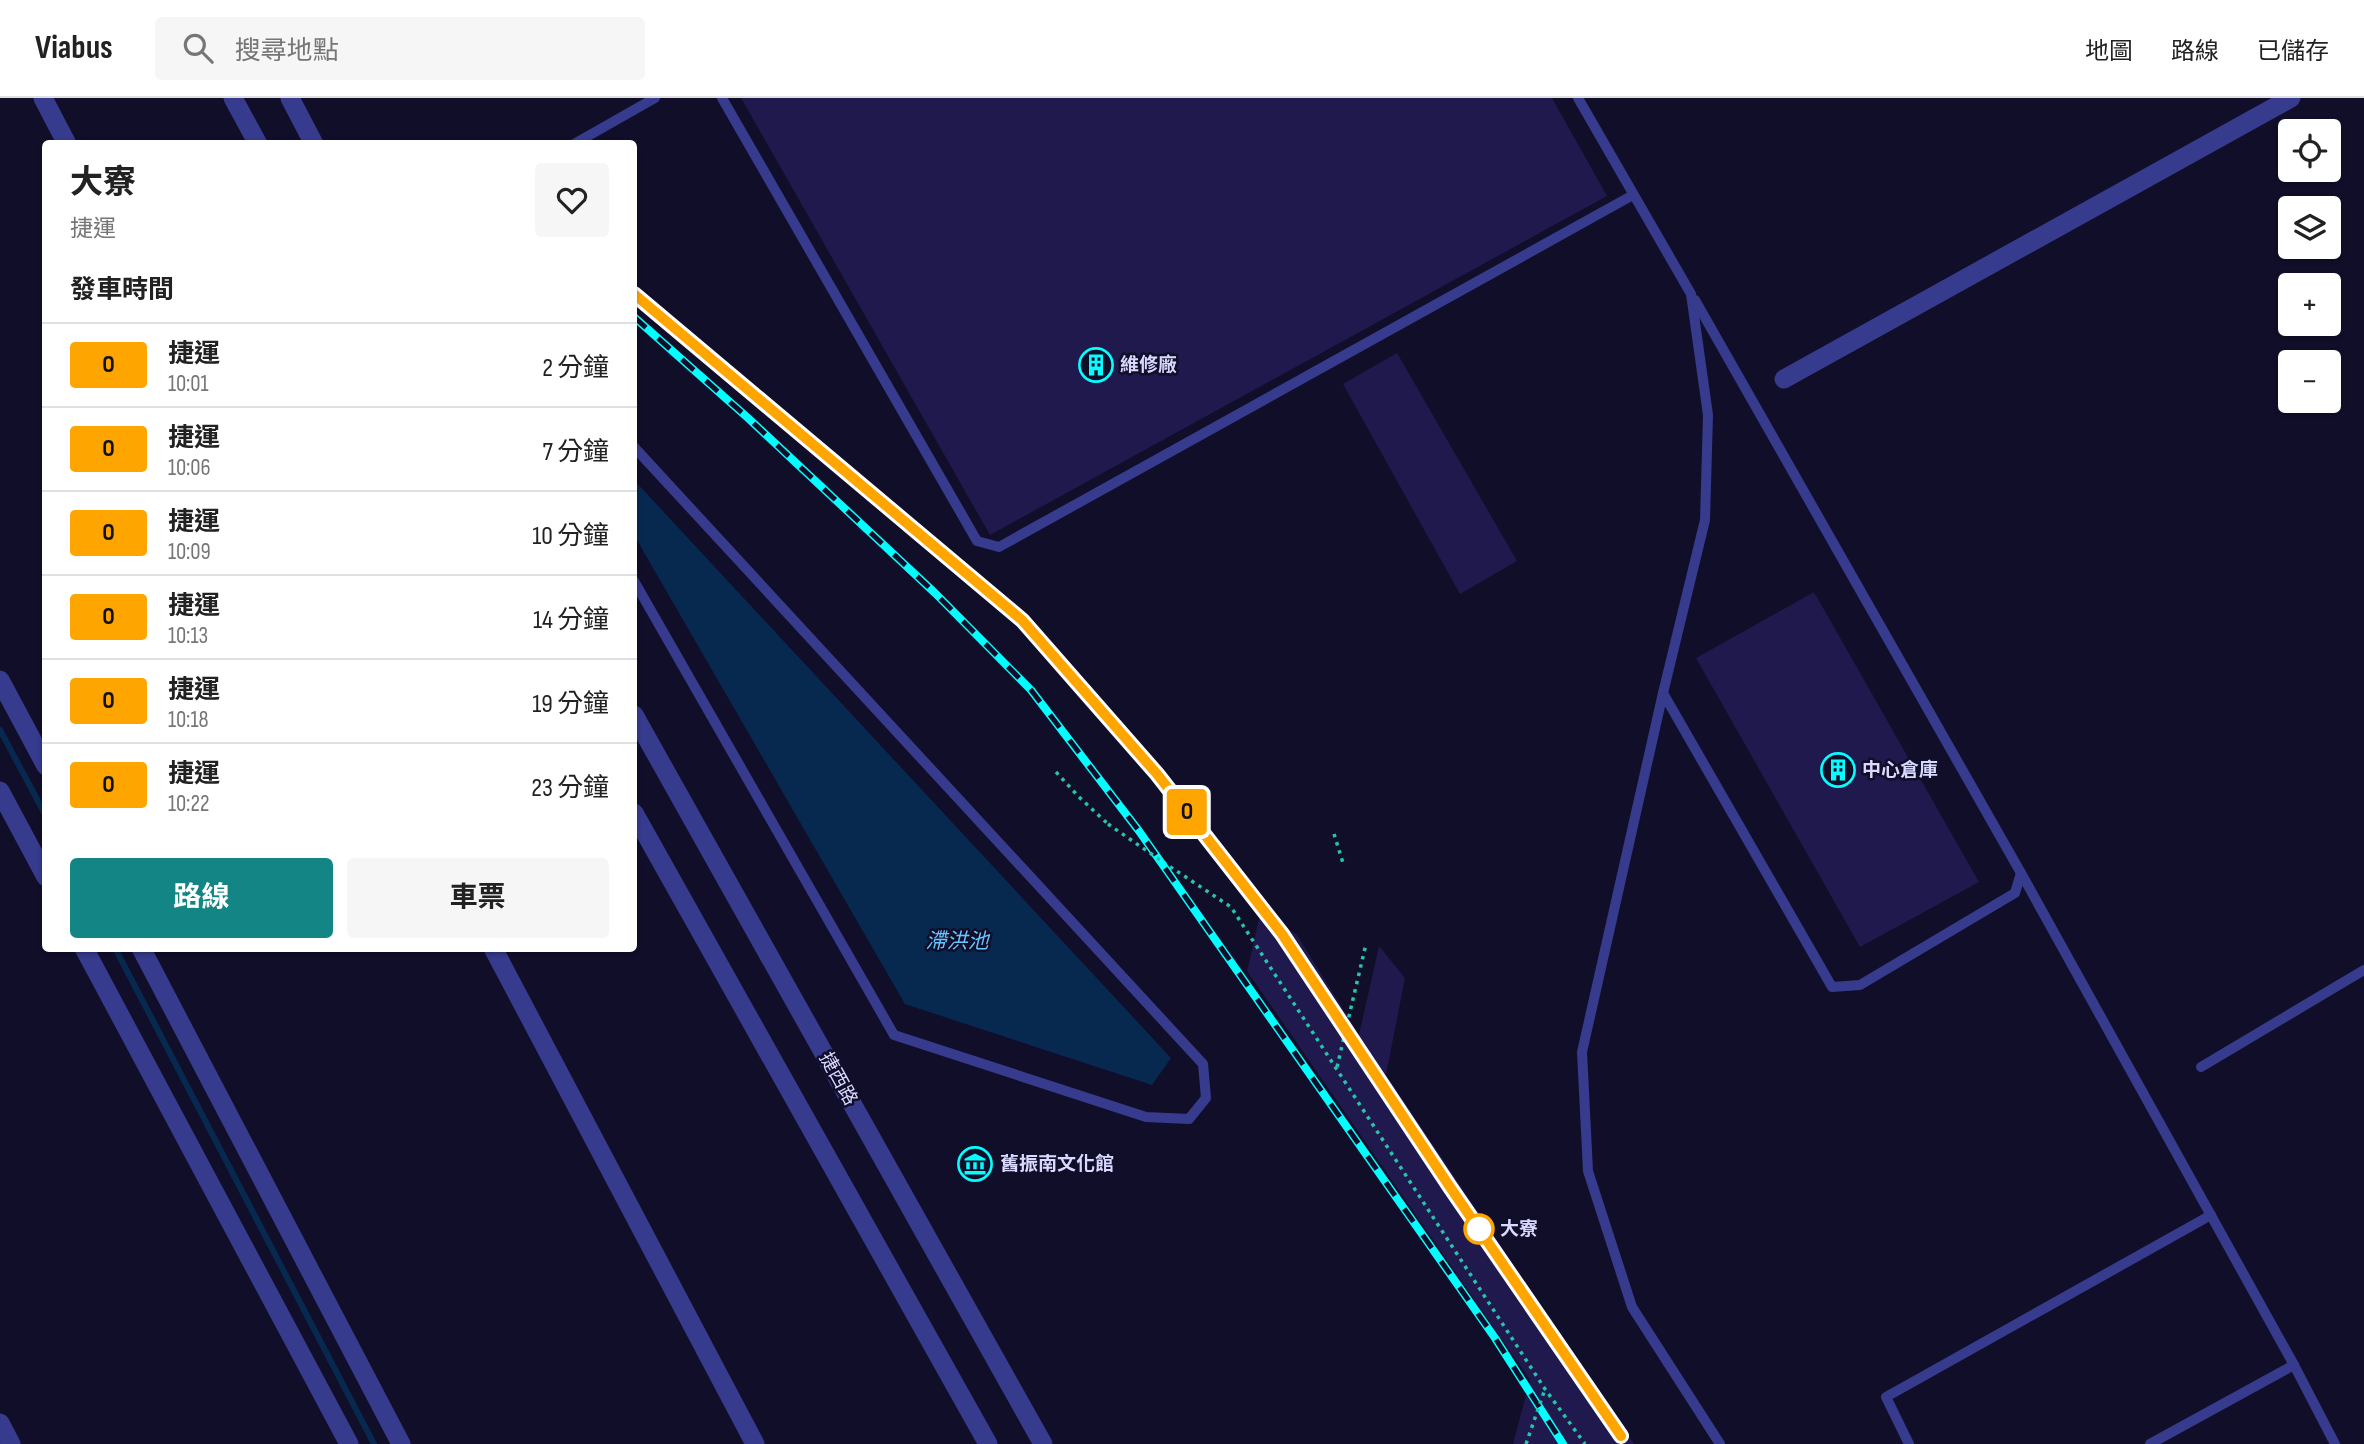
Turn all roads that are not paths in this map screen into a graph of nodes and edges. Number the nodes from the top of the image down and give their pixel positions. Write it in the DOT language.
graph roads {
  1 [pos="43,98"];
  2 [pos="233,98"];
  3 [pos="289,98"];
  4 [pos="655,98"];
  5 [pos="722,98"];
  6 [pos="1578,98"];
  7 [pos="2291,98"];
  8 [pos="65,140"];
  9 [pos="256,140"];
  10 [pos="312,140"];
  11 [pos="581,140"];
  12 [pos="1633,195"];
  13 [pos="1691,294"];
  14 [pos="1783,379"];
  15 [pos="637,450"];
  16 [pos="637,586"];
  17 [pos="0,680"];
  18 [pos="1663,693"];
  19 [pos="637,720"];
  20 [pos="42,759"];
  21 [pos="0,791"];
  22 [pos="637,818"];
  23 [pos="42,870"];
  24 [pos="2021,873"];
  25 [pos="86,952"];
  26 [pos="143,952"];
  27 [pos="495,952"];
  28 [pos="2364,970"];
  29 [pos="2201,1067"];
  30 [pos="2211,1215"];
  31 [pos="2294,1365"];
  32 [pos="0,1423"];
  33 [pos="11,1444"];
  34 [pos="349,1444"];
  35 [pos="401,1444"];
  36 [pos="755,1444"];
  37 [pos="988,1444"];
  38 [pos="1043,1444"];
  39 [pos="1720,1444"];
  40 [pos="1909,1444"];
  41 [pos="2150,1444"];
  42 [pos="2334,1444"];
  1 -- 8 [label="street"];
  2 -- 9 [label="street"];
  3 -- 10 [label="street"];
  4 -- 11 [label="lane"];
  5 -- 12 [label="lane"];
  6 -- 12 [label="lane"];
  7 -- 14 [label="street"];
  12 -- 13 [label="lane"];
  13 -- 18 [label="lane"];
  13 -- 24 [label="lane"];
  15 -- 16 [label="lane"];
  17 -- 20 [label="street"];
  18 -- 24 [label="lane"];
  18 -- 39 [label="lane"];
  19 -- 38 [label="street, 捷西路"];
  21 -- 23 [label="street"];
  22 -- 37 [label="street"];
  24 -- 30 [label="lane"];
  25 -- 34 [label="street"];
  26 -- 35 [label="street"];
  27 -- 36 [label="street"];
  28 -- 29 [label="lane"];
  30 -- 31 [label="lane"];
  30 -- 40 [label="lane"];
  31 -- 41 [label="lane"];
  31 -- 42 [label="lane"];
  32 -- 33 [label="street"];
}
